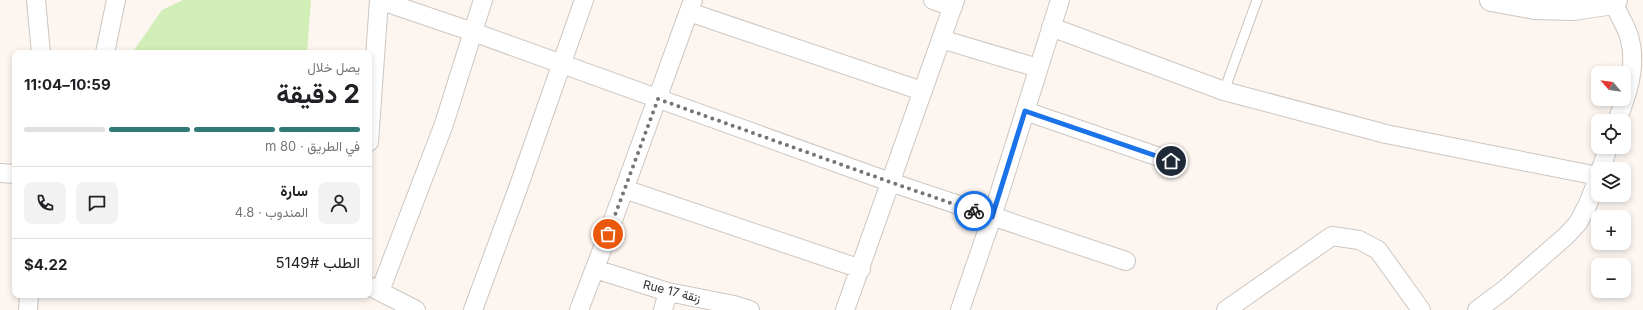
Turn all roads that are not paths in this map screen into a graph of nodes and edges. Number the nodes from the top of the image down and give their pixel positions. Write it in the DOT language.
graph roads {
  1 [pos="36,0"];
  2 [pos="116,0"];
  3 [pos="379,0"];
  4 [pos="483,0"];
  5 [pos="584,0"];
  6 [pos="933,0"];
  7 [pos="1060,0"];
  8 [pos="1257,0"];
  9 [pos="1490,0"];
  10 [pos="1614,1"];
  11 [pos="954,3"];
  12 [pos="691,6"];
  13 [pos="1051,27"];
  14 [pos="473,32"];
  15 [pos="941,39"];
  16 [pos="41,50"];
  17 [pos="106,50"];
  18 [pos="562,65"];
  19 [pos="1038,68"];
  20 [pos="922,92"];
  21 [pos="1224,92"];
  22 [pos="372,99"];
  23 [pos="658,99"];
  24 [pos="1025,111"];
  25 [pos="1620,114"];
  26 [pos="1171,161"];
  27 [pos="0,173"];
  28 [pos="12,174"];
  29 [pos="1591,175"];
  30 [pos="890,182"];
  31 [pos="624,189"];
  32 [pos="1591,196"];
  33 [pos="992,217"];
  34 [pos="1126,261"];
  35 [pos="595,269"];
  36 [pos="860,269"];
  37 [pos="375,288"];
  38 [pos="668,292"];
  39 [pos="29,298"];
  40 [pos="28,310"];
  41 [pos="416,310"];
  42 [pos="473,310"];
  43 [pos="579,310"];
  44 [pos="663,310"];
  45 [pos="750,310"];
  46 [pos="845,310"];
  47 [pos="960,310"];
  48 [pos="1226,310"];
  49 [pos="1421,310"];
  50 [pos="1477,310"];
  1 -- 16 [label="street"];
  2 -- 17 [label="street"];
  3 -- 14 [label="street"];
  3 -- 22 [label="street"];
  4 -- 14 [label="street"];
  5 -- 18 [label="street"];
  6 -- 11 [label="street"];
  7 -- 13 [label="street"];
  8 -- 21 [label="lane"];
  9 -- 10 [label="street"];
  10 -- 25 [label="street"];
  11 -- 15 [label="street"];
  12 -- 20 [label="street"];
  12 -- 23 [label="street"];
  13 -- 19 [label="street"];
  13 -- 21 [label="street"];
  14 -- 18 [label="street"];
  14 -- 37 [label="street"];
  15 -- 19 [label="street"];
  15 -- 20 [label="street"];
  18 -- 23 [label="street"];
  18 -- 42 [label="street"];
  19 -- 24 [label="street"];
  20 -- 30 [label="street"];
  21 -- 29 [label="street"];
  23 -- 30 [label="street"];
  23 -- 31 [label="street"];
  24 -- 26 [label="street"];
  24 -- 33 [label="street"];
  27 -- 28 [label="street"];
  30 -- 33 [label="street"];
  30 -- 36 [label="street"];
  31 -- 35 [label="street"];
  31 -- 36 [label="street"];
  32 -- 50 [label="street"];
  33 -- 34 [label="street"];
  33 -- 47 [label="street"];
  35 -- 38 [label="street, Rue 17 زنقة"];
  35 -- 43 [label="street"];
  36 -- 46 [label="street"];
  37 -- 41 [label="street"];
  38 -- 44 [label="street"];
  38 -- 45 [label="street, Rue 17 زنقة"];
  39 -- 40 [label="street"];
  48 -- 49 [label="street"];
}
